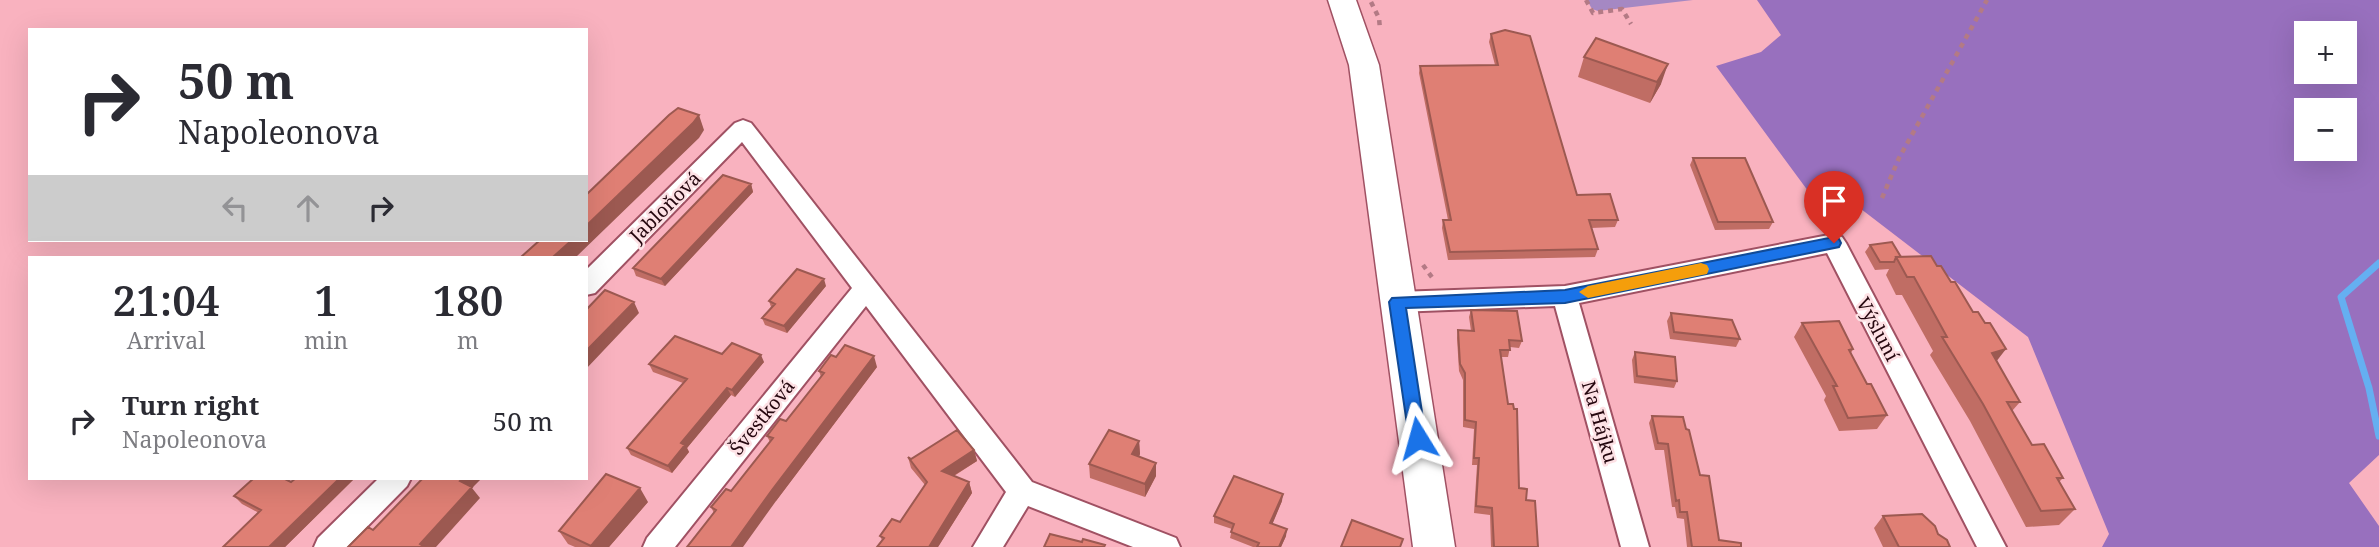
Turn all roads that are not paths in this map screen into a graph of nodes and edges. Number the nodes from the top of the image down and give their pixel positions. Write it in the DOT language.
graph roads {
  1 [pos="1342,0"];
  2 [pos="588,284"];
  3 [pos="867,288"];
  4 [pos="1396,291"];
  5 [pos="1565,296"];
  6 [pos="395,480"];
  7 [pos="1022,491"];
  8 [pos="328,547"];
  9 [pos="657,547"];
  10 [pos="987,547"];
  11 [pos="1166,547"];
  12 [pos="1434,547"];
  13 [pos="1635,547"];
  14 [pos="1992,547"];
  1 -- 4 [label="main road"];
  2 -- 3 [label="street, Jabloňová"];
  3 -- 7 [label="street"];
  3 -- 9 [label="street, Švestková"];
  4 -- 5 [label="street"];
  4 -- 12 [label="main road"];
  5 -- 13 [label="street, Na Hájku"];
  5 -- 14 [label="street, Výsluní"];
  6 -- 8 [label="street"];
  7 -- 10 [label="street"];
  7 -- 11 [label="street"];
}
